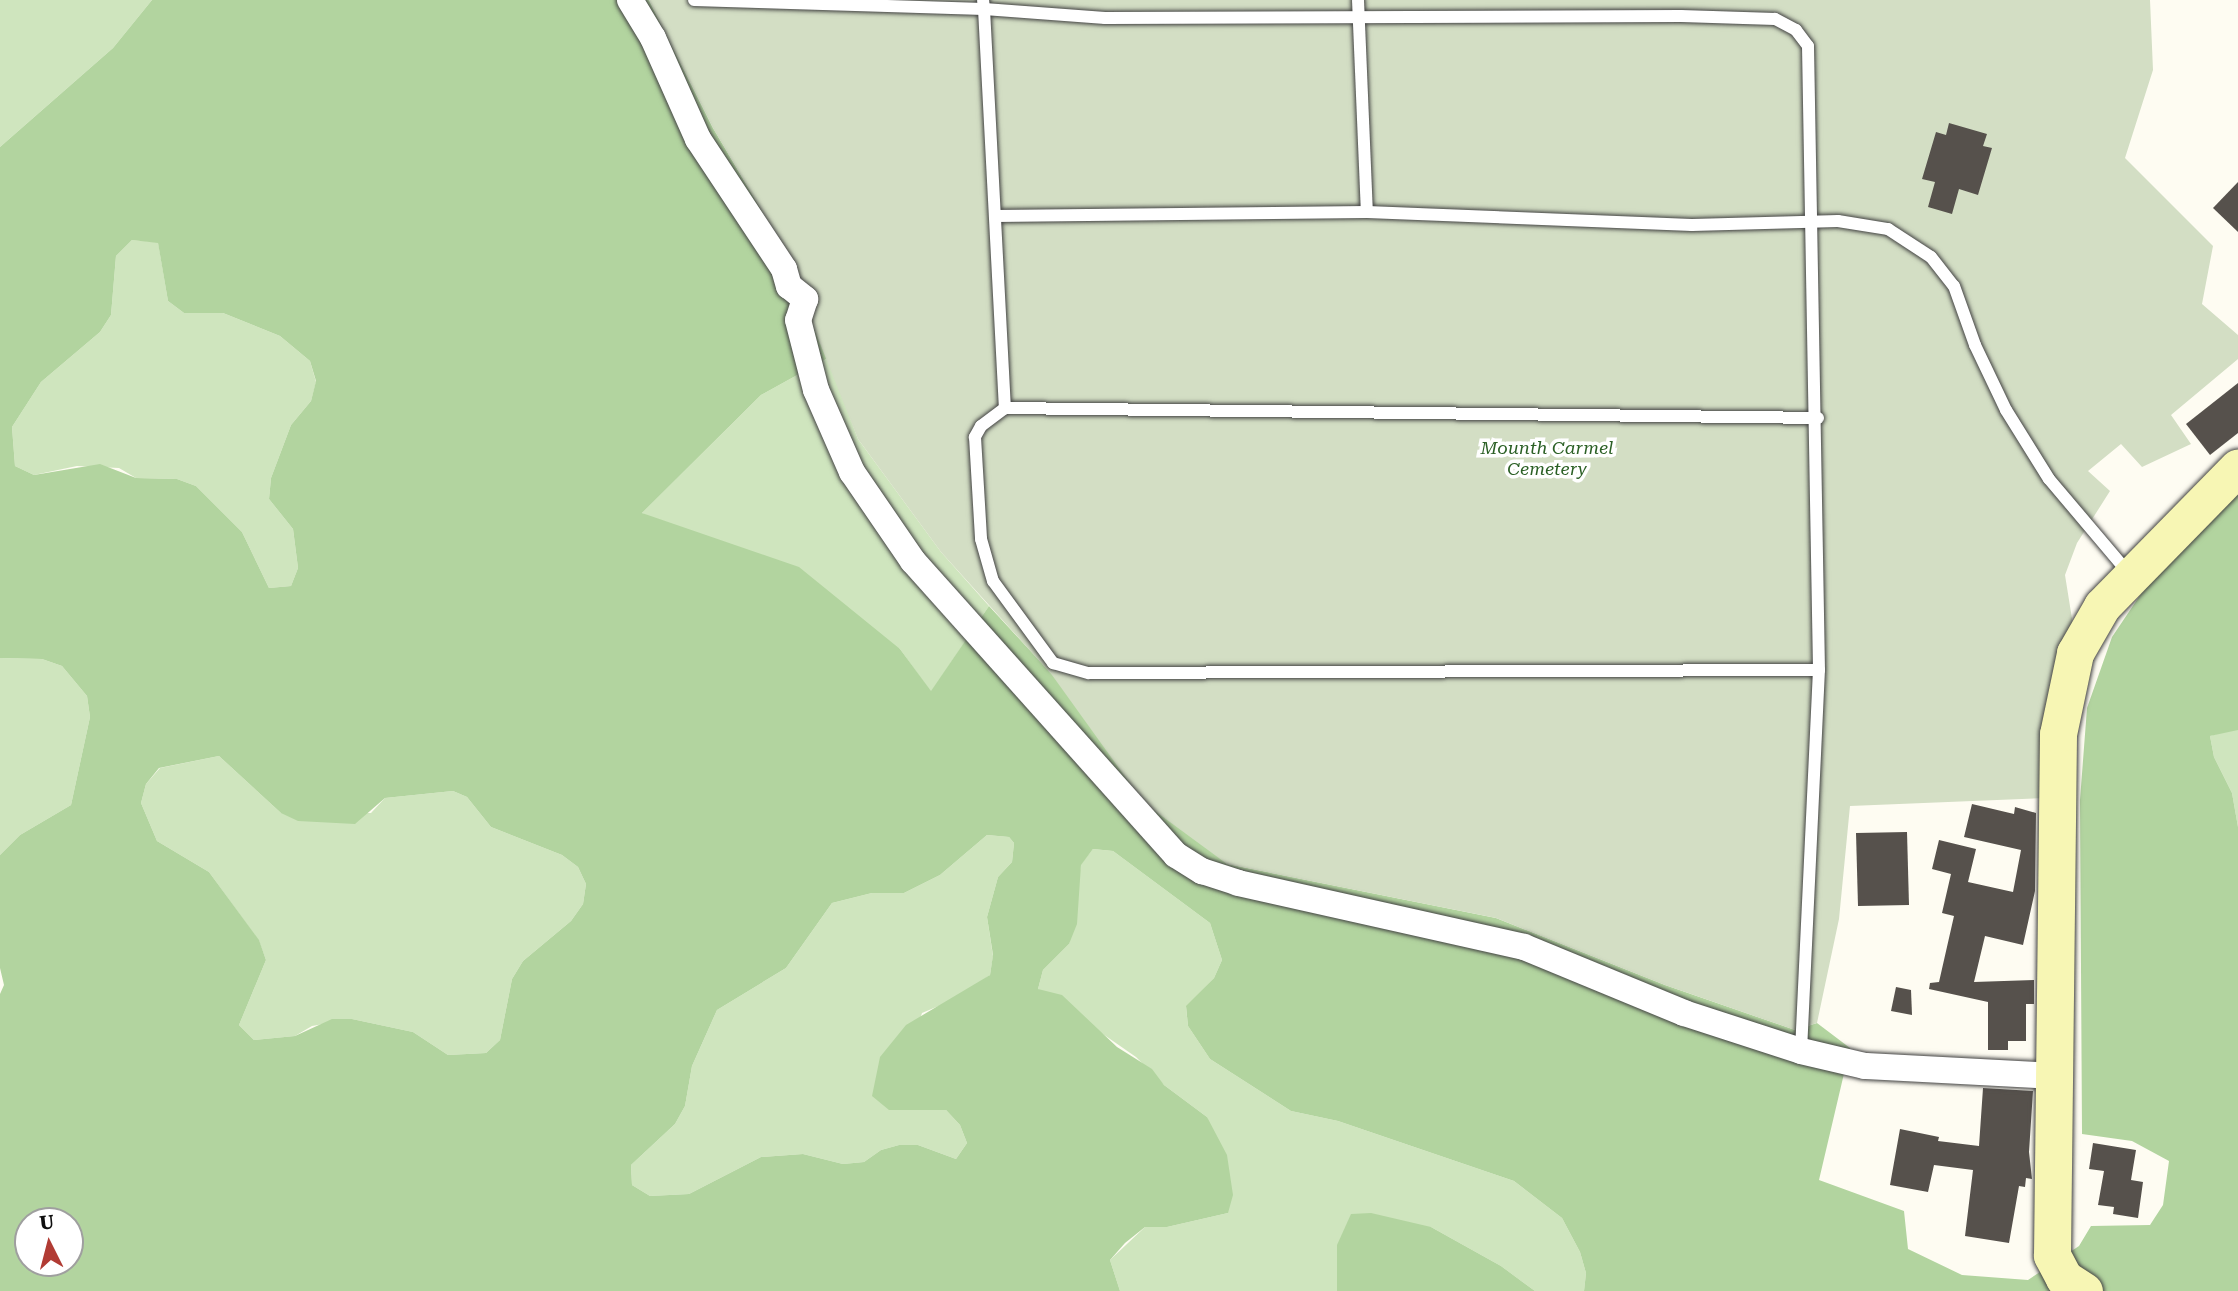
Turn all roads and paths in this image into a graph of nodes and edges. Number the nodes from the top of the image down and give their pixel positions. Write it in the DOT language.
graph roads {
  1 [pos="630,0"];
  2 [pos="694,0"];
  3 [pos="762,0"];
  4 [pos="1358,0"];
  5 [pos="983,5"];
  6 [pos="1358,17"];
  7 [pos="1367,212"];
  8 [pos="995,216"];
  9 [pos="1812,222"];
  10 [pos="1005,408"];
  11 [pos="1818,418"];
  12 [pos="2238,467"];
  13 [pos="2130,575"];
  14 [pos="1819,670"];
  15 [pos="1801,1051"];
  16 [pos="2057,1076"];
  17 [pos="2069,1287"];
  1 -- 15 [label="street"];
  2 -- 3 [label="lane"];
  3 -- 5 [label="lane"];
  4 -- 6 [label="lane"];
  5 -- 6 [label="lane"];
  5 -- 8 [label="lane"];
  6 -- 7 [label="lane"];
  6 -- 9 [label="lane"];
  7 -- 8 [label="lane"];
  7 -- 9 [label="lane"];
  8 -- 10 [label="lane"];
  9 -- 11 [label="lane"];
  9 -- 13 [label="lane"];
  10 -- 11 [label="lane"];
  10 -- 14 [label="lane"];
  11 -- 14 [label="lane"];
  12 -- 13 [label="main road"];
  13 -- 16 [label="main road"];
  14 -- 15 [label="lane"];
  15 -- 16 [label="street"];
  16 -- 17 [label="main road"];
}
